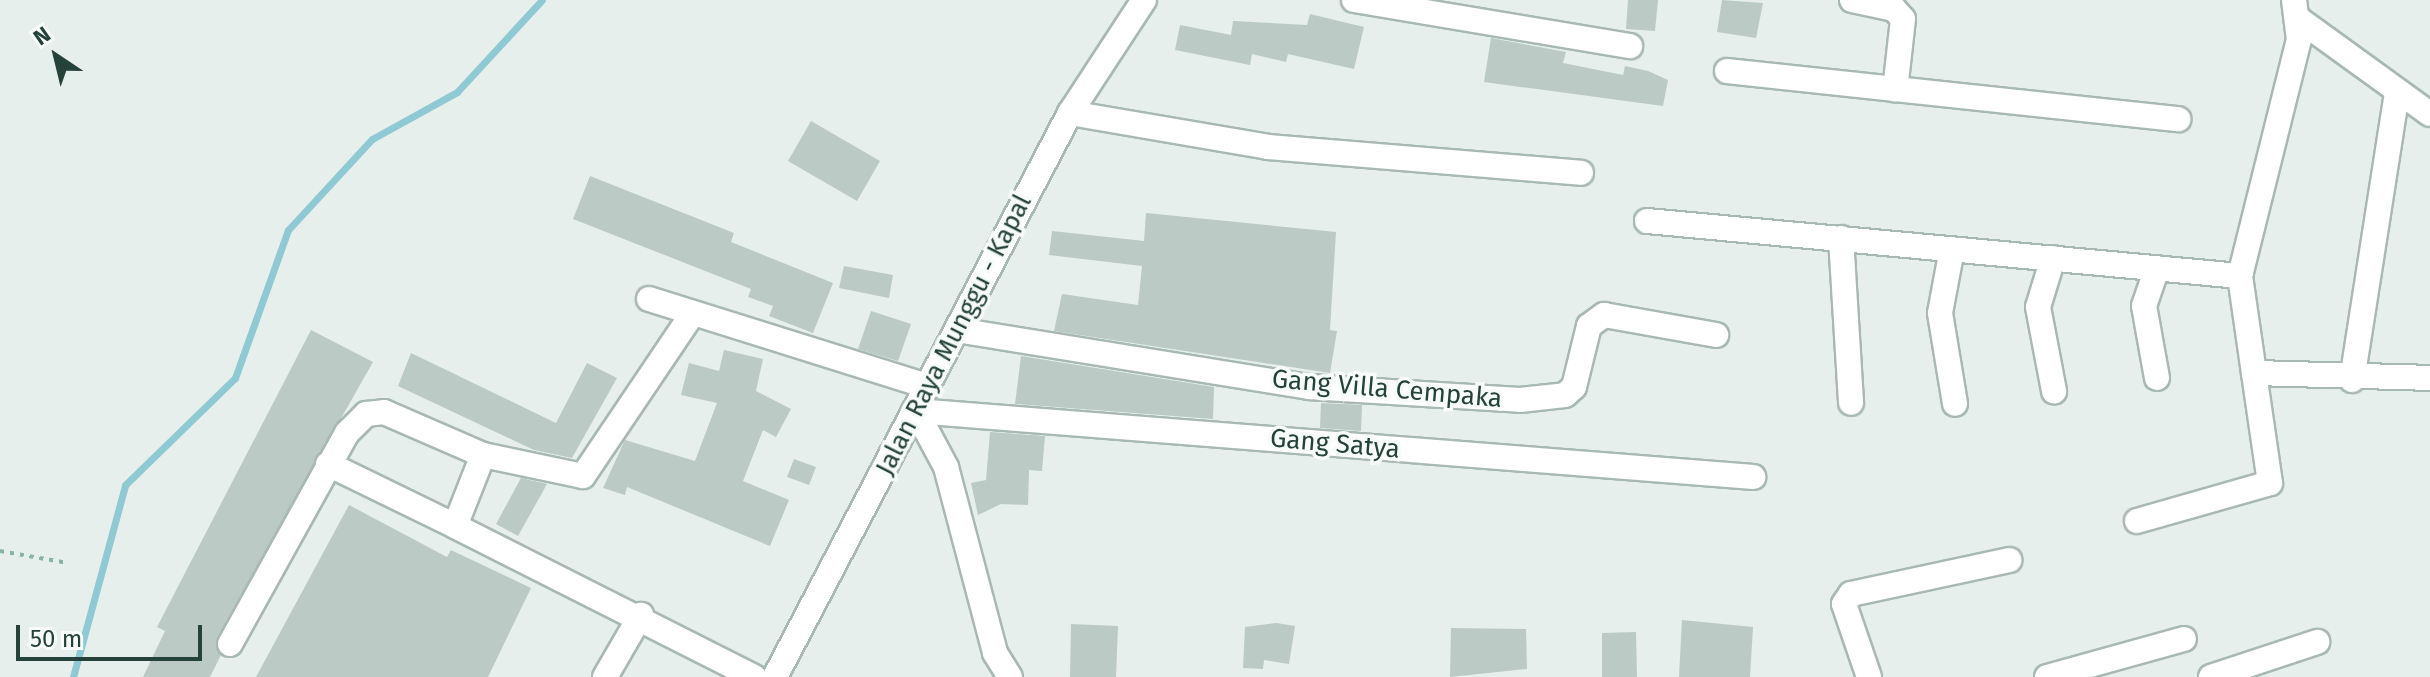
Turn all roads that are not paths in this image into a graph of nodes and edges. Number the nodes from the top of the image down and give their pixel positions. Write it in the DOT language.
graph roads {
  1 [pos="1144,0"];
  2 [pos="1354,0"];
  3 [pos="1852,0"];
  4 [pos="2297,10"];
  5 [pos="1630,46"];
  6 [pos="1727,71"];
  7 [pos="1895,90"];
  8 [pos="2397,94"];
  9 [pos="1070,113"];
  10 [pos="2430,114"];
  11 [pos="2178,119"];
  12 [pos="1581,173"];
  13 [pos="1647,221"];
  14 [pos="1841,238"];
  15 [pos="1952,249"];
  16 [pos="2053,258"];
  17 [pos="2157,268"];
  18 [pos="2240,276"];
  19 [pos="649,299"];
  20 [pos="691,316"];
  21 [pos="957,330"];
  22 [pos="1716,335"];
  23 [pos="2254,373"];
  24 [pos="2157,378"];
  25 [pos="2430,378"];
  26 [pos="2352,380"];
  27 [pos="926,386"];
  28 [pos="2054,391"];
  29 [pos="1851,403"];
  30 [pos="1955,404"];
  31 [pos="916,411"];
  32 [pos="483,455"];
  33 [pos="328,464"];
  34 [pos="1753,477"];
  35 [pos="2137,521"];
  36 [pos="455,526"];
  37 [pos="2009,560"];
  38 [pos="641,615"];
  39 [pos="2184,639"];
  40 [pos="2317,642"];
  41 [pos="230,644"];
  42 [pos="605,677"];
  43 [pos="754,677"];
  44 [pos="775,677"];
  45 [pos="1010,677"];
  46 [pos="1869,677"];
  47 [pos="2047,677"];
  48 [pos="2211,677"];
  1 -- 9 [label="street, Jalan Raya Munggu - Kapal"];
  2 -- 5 [label="street"];
  3 -- 7 [label="street"];
  4 -- 8 [label="street"];
  4 -- 18 [label="street"];
  6 -- 7 [label="street"];
  7 -- 11 [label="street"];
  8 -- 10 [label="street"];
  8 -- 26 [label="street"];
  9 -- 12 [label="street"];
  9 -- 21 [label="street, Jalan Raya Munggu - Kapal"];
  13 -- 14 [label="street"];
  14 -- 15 [label="street"];
  14 -- 29 [label="street"];
  15 -- 16 [label="street"];
  15 -- 30 [label="street"];
  16 -- 17 [label="street"];
  16 -- 28 [label="street"];
  17 -- 18 [label="street"];
  17 -- 24 [label="street"];
  18 -- 23 [label="street"];
  19 -- 20 [label="street"];
  20 -- 27 [label="street"];
  20 -- 32 [label="street"];
  21 -- 22 [label="street, Gang Villa Cempaka"];
  21 -- 27 [label="street, Jalan Raya Munggu - Kapal"];
  23 -- 26 [label="street"];
  23 -- 35 [label="street"];
  25 -- 26 [label="street"];
  27 -- 31 [label="street, Jalan Raya Munggu - Kapal"];
  31 -- 34 [label="street, Gang Satya"];
  31 -- 44 [label="street, Jalan Raya Munggu - Kapal"];
  31 -- 45 [label="street"];
  32 -- 33 [label="street"];
  32 -- 36 [label="street"];
  33 -- 36 [label="street"];
  33 -- 41 [label="street"];
  36 -- 38 [label="street"];
  37 -- 46 [label="street"];
  38 -- 42 [label="street"];
  38 -- 43 [label="street"];
  39 -- 47 [label="street"];
  40 -- 48 [label="street"];
}
